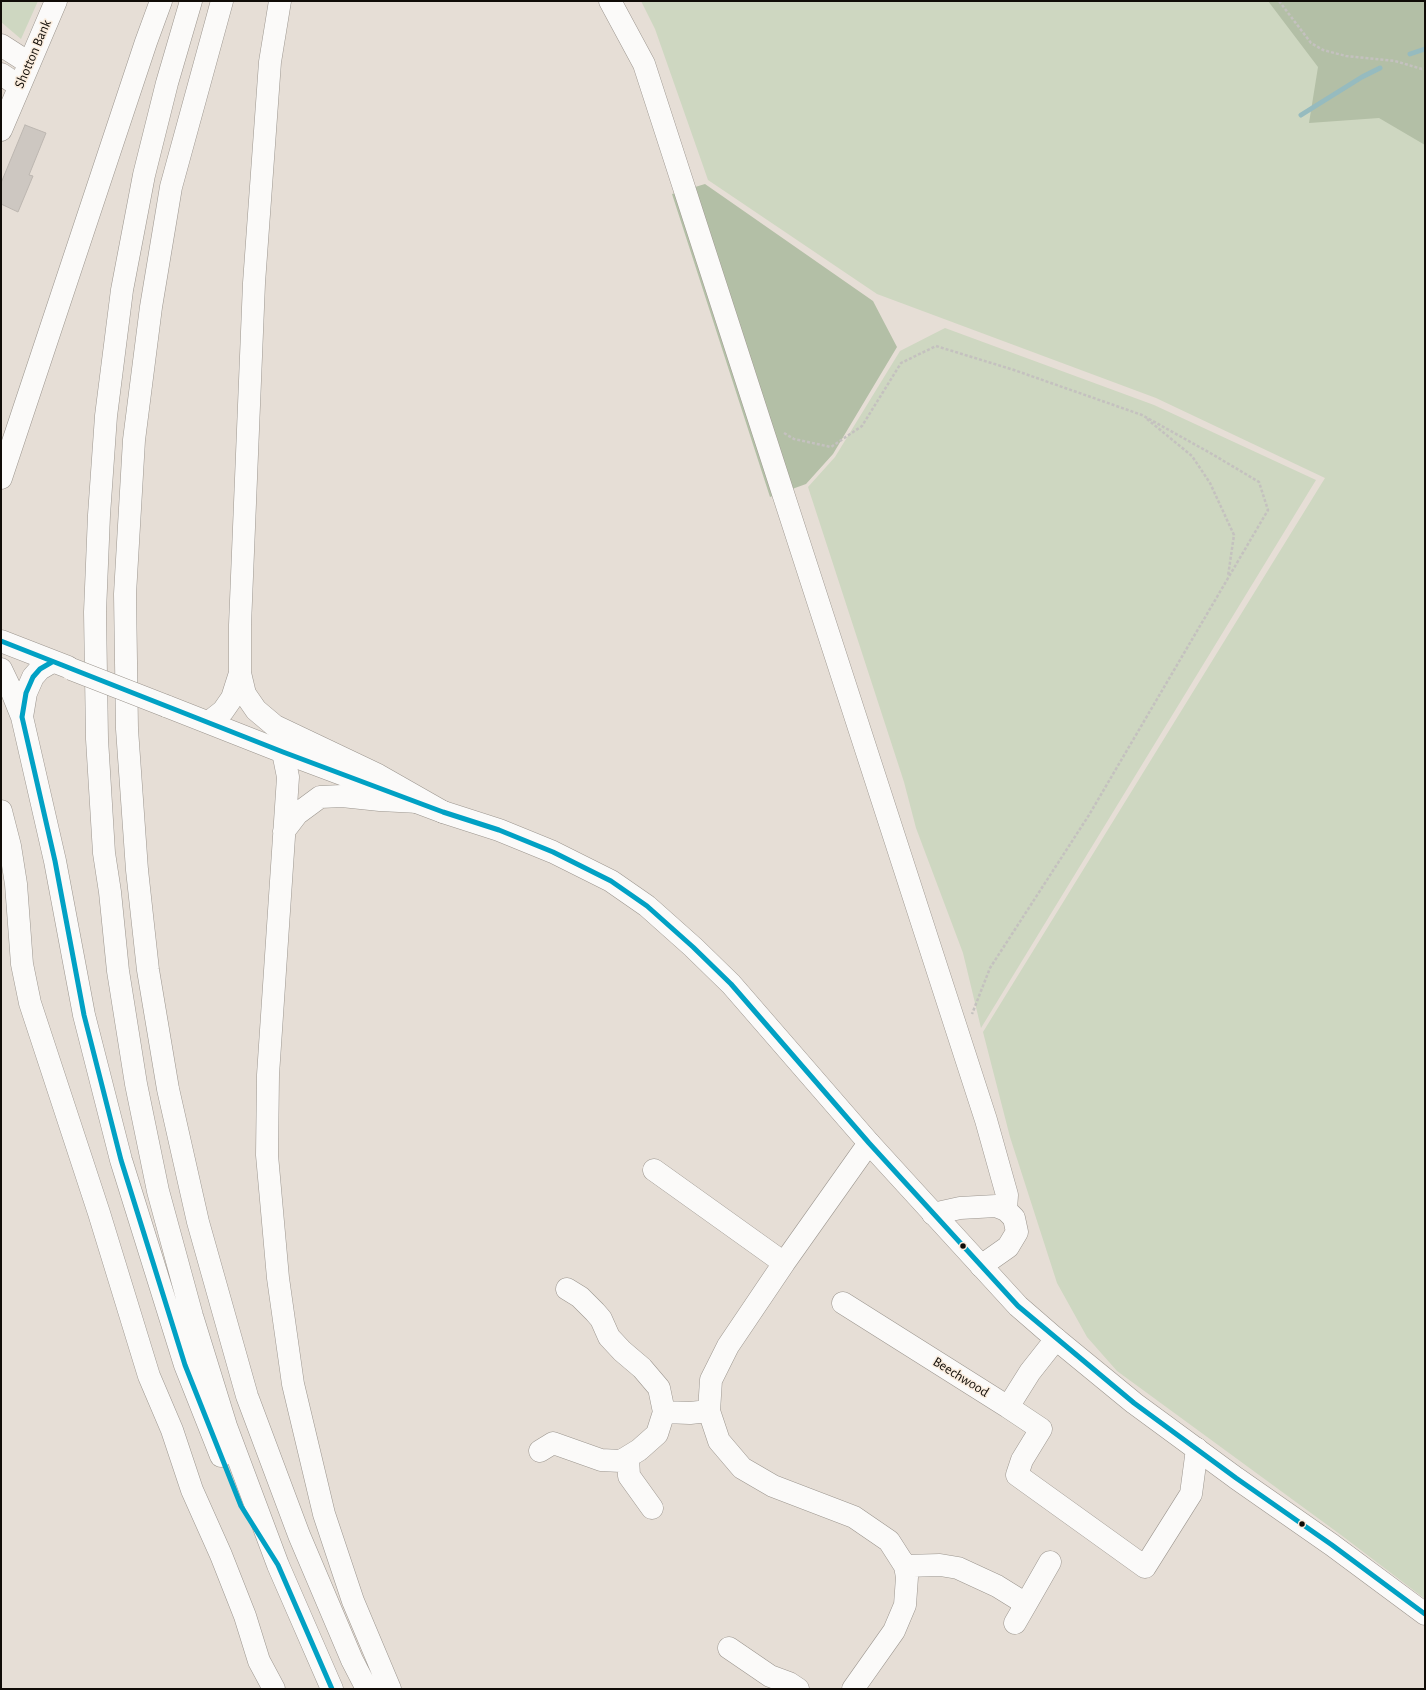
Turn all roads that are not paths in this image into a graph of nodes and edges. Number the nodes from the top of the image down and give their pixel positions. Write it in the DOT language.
graph roads {
  1 [pos="56,1"];
  2 [pos="161,1"];
  3 [pos="191,1"];
  4 [pos="222,1"];
  5 [pos="280,1"];
  6 [pos="610,1"];
  7 [pos="1,45"];
  8 [pos="29,63"];
  9 [pos="1,74"];
  10 [pos="19,86"];
  11 [pos="1,130"];
  12 [pos="1,478"];
  13 [pos="1,641"];
  14 [pos="62,665"];
  15 [pos="1,668"];
  16 [pos="240,673"];
  17 [pos="22,717"];
  18 [pos="209,722"];
  19 [pos="283,752"];
  20 [pos="418,802"];
  21 [pos="1,811"];
  22 [pos="443,812"];
  23 [pos="284,831"];
  24 [pos="869,1143"];
  25 [pos="654,1170"];
  26 [pos="1006,1210"];
  27 [pos="933,1214"];
  28 [pos="784,1263"];
  29 [pos="981,1266"];
  30 [pos="567,1289"];
  31 [pos="843,1303"];
  32 [pos="1056,1339"];
  33 [pos="1008,1407"];
  34 [pos="664,1412"];
  35 [pos="709,1412"];
  36 [pos="1197,1449"];
  37 [pos="540,1451"];
  38 [pos="628,1457"];
  39 [pos="652,1508"];
  40 [pos="1050,1562"];
  41 [pos="278,1565"];
  42 [pos="905,1566"];
  43 [pos="1026,1604"];
  44 [pos="1425,1614"];
  45 [pos="1015,1623"];
  46 [pos="729,1648"];
  47 [pos="794,1686"];
  48 [pos="274,1689"];
  49 [pos="332,1689"];
  50 [pos="367,1689"];
  51 [pos="390,1689"];
  52 [pos="853,1689"];
  1 -- 8 [label="main road, Shotton Bank"];
  2 -- 12 [label="main road"];
  3 -- 41 [label="main road"];
  4 -- 50 [label="main road"];
  5 -- 16 [label="main road"];
  6 -- 26 [label="main road"];
  7 -- 8 [label="main road"];
  8 -- 10 [label="main road, Shotton Bank"];
  9 -- 10 [label="main road"];
  10 -- 11 [label="main road, Shotton Bank"];
  13 -- 14 [label="main road"];
  14 -- 17 [label="main road"];
  14 -- 18 [label="main road, bridge"];
  15 -- 17 [label="main road"];
  16 -- 18 [label="main road"];
  16 -- 22 [label="main road"];
  17 -- 41 [label="main road"];
  18 -- 19 [label="main road"];
  19 -- 20 [label="main road"];
  19 -- 23 [label="main road"];
  20 -- 22 [label="main road"];
  20 -- 23 [label="main road"];
  21 -- 48 [label="main road"];
  22 -- 24 [label="main road"];
  23 -- 51 [label="main road"];
  24 -- 27 [label="main road"];
  24 -- 28 [label="main road"];
  25 -- 28 [label="main road"];
  26 -- 27 [label="main road"];
  26 -- 29 [label="main road"];
  27 -- 29 [label="main road"];
  28 -- 35 [label="main road"];
  29 -- 32 [label="main road"];
  30 -- 34 [label="main road"];
  31 -- 33 [label="main road, Beechwood"];
  32 -- 33 [label="main road"];
  32 -- 36 [label="main road"];
  33 -- 36 [label="main road, Beechwood"];
  34 -- 35 [label="main road"];
  34 -- 38 [label="main road"];
  35 -- 42 [label="main road"];
  36 -- 44 [label="main road"];
  37 -- 38 [label="main road"];
  38 -- 39 [label="main road"];
  40 -- 43 [label="main road"];
  41 -- 49 [label="main road"];
  42 -- 43 [label="main road"];
  42 -- 52 [label="main road"];
  43 -- 45 [label="main road"];
  46 -- 47 [label="main road"];
}
